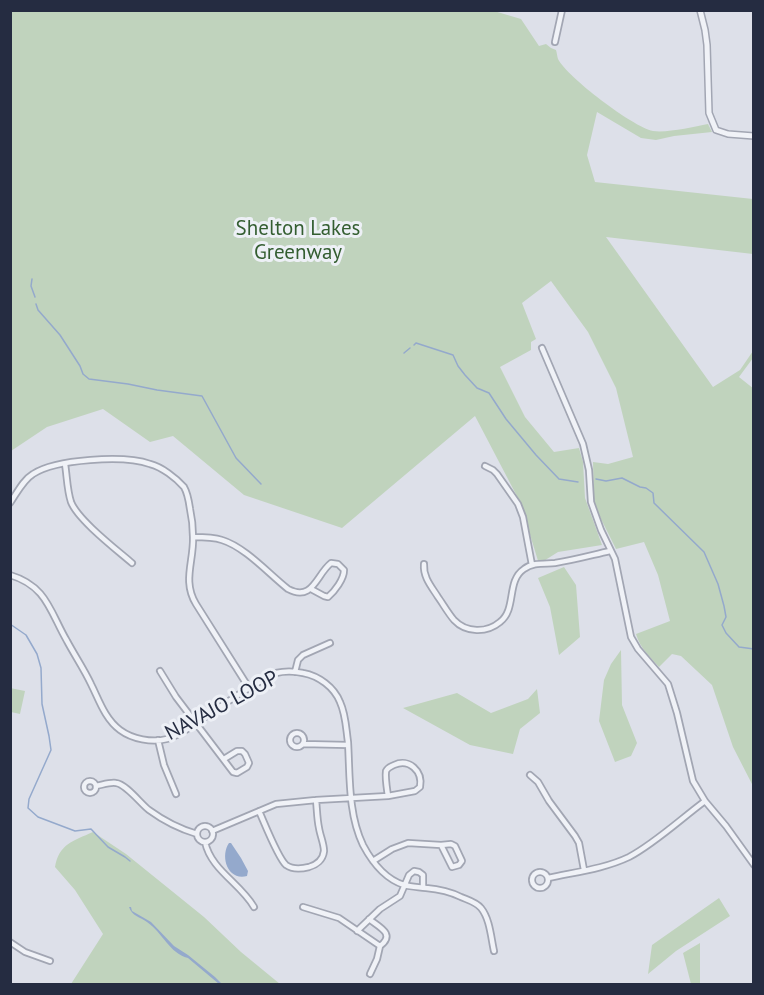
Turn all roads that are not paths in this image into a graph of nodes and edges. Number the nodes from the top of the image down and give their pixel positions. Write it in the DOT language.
graph roads {
  1 [pos="562,10"];
  2 [pos="700,10"];
  3 [pos="555,42"];
  4 [pos="753,136"];
  5 [pos="542,348"];
  6 [pos="65,464"];
  7 [pos="485,466"];
  8 [pos="10,503"];
  9 [pos="194,537"];
  10 [pos="610,551"];
  11 [pos="132,563"];
  12 [pos="424,564"];
  13 [pos="532,565"];
  14 [pos="10,575"];
  15 [pos="311,589"];
  16 [pos="330,643"];
  17 [pos="160,671"];
  18 [pos="295,672"];
  19 [pos="249,688"];
  20 [pos="196,723"];
  21 [pos="158,740"];
  22 [pos="303,744"];
  23 [pos="348,745"];
  24 [pos="224,759"];
  25 [pos="530,775"];
  26 [pos="96,786"];
  27 [pos="176,794"];
  28 [pos="388,796"];
  29 [pos="351,798"];
  30 [pos="316,800"];
  31 [pos="705,801"];
  32 [pos="259,811"];
  33 [pos="212,831"];
  34 [pos="197,834"];
  35 [pos="205,842"];
  36 [pos="441,845"];
  37 [pos="373,861"];
  38 [pos="753,865"];
  39 [pos="584,870"];
  40 [pos="548,878"];
  41 [pos="405,885"];
  42 [pos="423,887"];
  43 [pos="303,907"];
  44 [pos="254,908"];
  45 [pos="369,919"];
  46 [pos="357,931"];
  47 [pos="10,942"];
  48 [pos="380,946"];
  49 [pos="495,951"];
  50 [pos="50,961"];
  51 [pos="370,974"];
  1 -- 3 [label="street"];
  2 -- 4 [label="street"];
  5 -- 10 [label="street"];
  6 -- 8 [label="street"];
  6 -- 9 [label="street"];
  6 -- 11 [label="street"];
  7 -- 13 [label="street"];
  9 -- 15 [label="street"];
  9 -- 19 [label="street"];
  10 -- 13 [label="street"];
  10 -- 31 [label="street"];
  12 -- 13 [label="street"];
  14 -- 21 [label="street, NAVAJO LOOP"];
  15 -- 15 [label="street"];
  16 -- 18 [label="street"];
  17 -- 20 [label="street"];
  18 -- 19 [label="street, NAVAJO LOOP"];
  18 -- 23 [label="street, NAVAJO LOOP"];
  19 -- 20 [label="street, NAVAJO LOOP"];
  20 -- 21 [label="street, NAVAJO LOOP"];
  20 -- 24 [label="street"];
  21 -- 27 [label="street"];
  22 -- 23 [label="street"];
  23 -- 29 [label="street, NAVAJO LOOP"];
  24 -- 24 [label="street"];
  25 -- 39 [label="street"];
  26 -- 34 [label="street"];
  28 -- 28 [label="street"];
  28 -- 29 [label="street"];
  29 -- 30 [label="street"];
  29 -- 37 [label="street, NAVAJO LOOP"];
  30 -- 32 [label="street"];
  30 -- 32 [label="street"];
  31 -- 38 [label="street"];
  31 -- 39 [label="street"];
  32 -- 33 [label="street"];
  33 -- 34 [label="street"];
  33 -- 35 [label="street"];
  34 -- 35 [label="street"];
  35 -- 44 [label="street"];
  36 -- 36 [label="street"];
  36 -- 37 [label="street"];
  37 -- 41 [label="street, NAVAJO LOOP"];
  39 -- 40 [label="street"];
  41 -- 42 [label="street, NAVAJO LOOP"];
  41 -- 42 [label="street, NAVAJO LOOP"];
  41 -- 45 [label="street"];
  42 -- 49 [label="street, NAVAJO LOOP"];
  43 -- 46 [label="street"];
  45 -- 46 [label="street"];
  45 -- 48 [label="street"];
  46 -- 48 [label="street"];
  47 -- 50 [label="street"];
  48 -- 51 [label="street"];
}
